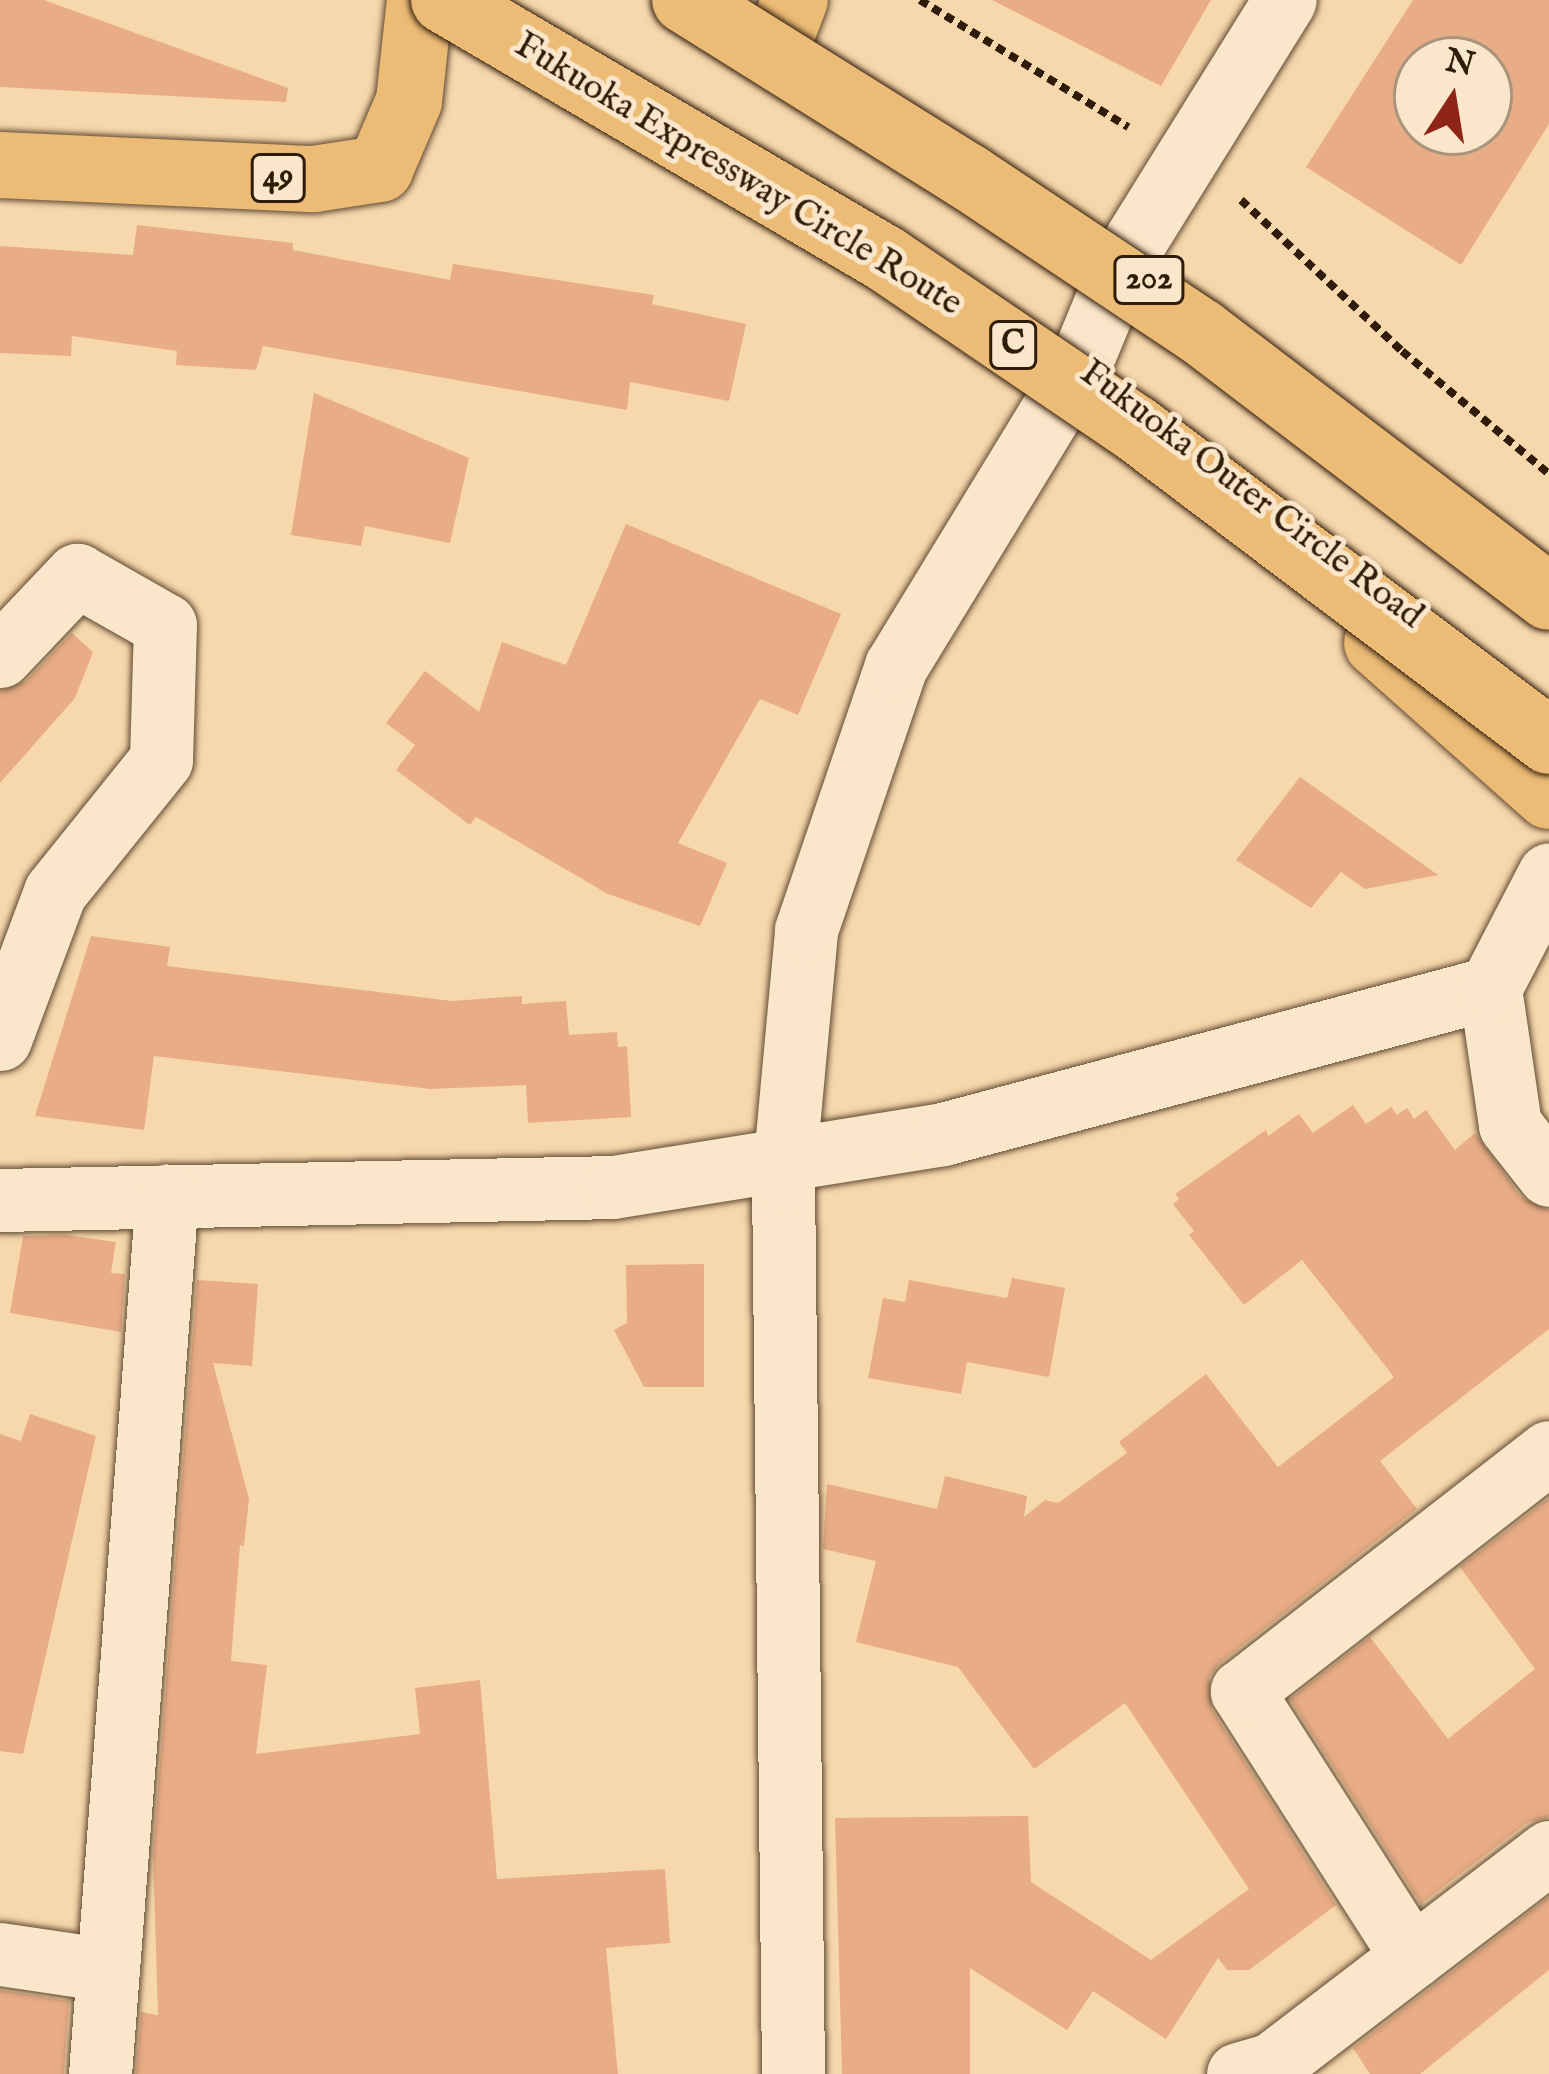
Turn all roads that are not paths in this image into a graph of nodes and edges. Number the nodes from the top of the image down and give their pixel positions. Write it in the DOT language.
graph roads {
  1 [pos="419,0"];
  2 [pos="442,0"];
  3 [pos="685,0"];
  4 [pos="1285,0"];
  5 [pos="771,9"];
  6 [pos="0,165"];
  7 [pos="1124,260"];
  8 [pos="1202,332"];
  9 [pos="1080,364"];
  10 [pos="1135,428"];
  11 [pos="1549,559"];
  12 [pos="1549,580"];
  13 [pos="1549,597"];
  14 [pos="0,656"];
  15 [pos="1549,723"];
  16 [pos="1549,741"];
  17 [pos="1549,796"];
  18 [pos="1546,884"];
  19 [pos="1490,988"];
  20 [pos="0,1040"];
  21 [pos="784,1160"];
  22 [pos="1549,1175"];
  23 [pos="167,1196"];
  24 [pos="0,1201"];
  25 [pos="1549,1452"];
  26 [pos="1549,1852"];
  27 [pos="0,1954"];
  28 [pos="1412,1957"];
  29 [pos="108,1970"];
  30 [pos="100,2074"];
  31 [pos="793,2074"];
  32 [pos="1238,2074"];
  1 -- 6 [label="main road, 49"];
  2 -- 9 [label="main road, Fukuoka Outer Circle Road"];
  2 -- 10 [label="main road, Fukuoka Expressway Circle Route / C, bridge"];
  3 -- 8 [label="main road, bridge"];
  4 -- 7 [label="street"];
  5 -- 7 [label="main road, 202"];
  7 -- 9 [label="street"];
  7 -- 12 [label="main road, 202"];
  8 -- 11 [label="main road, bridge"];
  8 -- 13 [label="main road, bridge"];
  9 -- 15 [label="main road, Fukuoka Outer Circle Road"];
  9 -- 21 [label="street"];
  10 -- 16 [label="main road, Fukuoka Expressway Circle Route / C, bridge"];
  10 -- 17 [label="main road, bridge"];
  14 -- 20 [label="street"];
  18 -- 19 [label="street"];
  19 -- 21 [label="street"];
  19 -- 22 [label="street"];
  21 -- 23 [label="street"];
  21 -- 31 [label="street"];
  23 -- 24 [label="street"];
  23 -- 29 [label="street"];
  25 -- 28 [label="street"];
  26 -- 28 [label="street"];
  27 -- 29 [label="street"];
  28 -- 32 [label="street"];
  29 -- 30 [label="street"];
}
